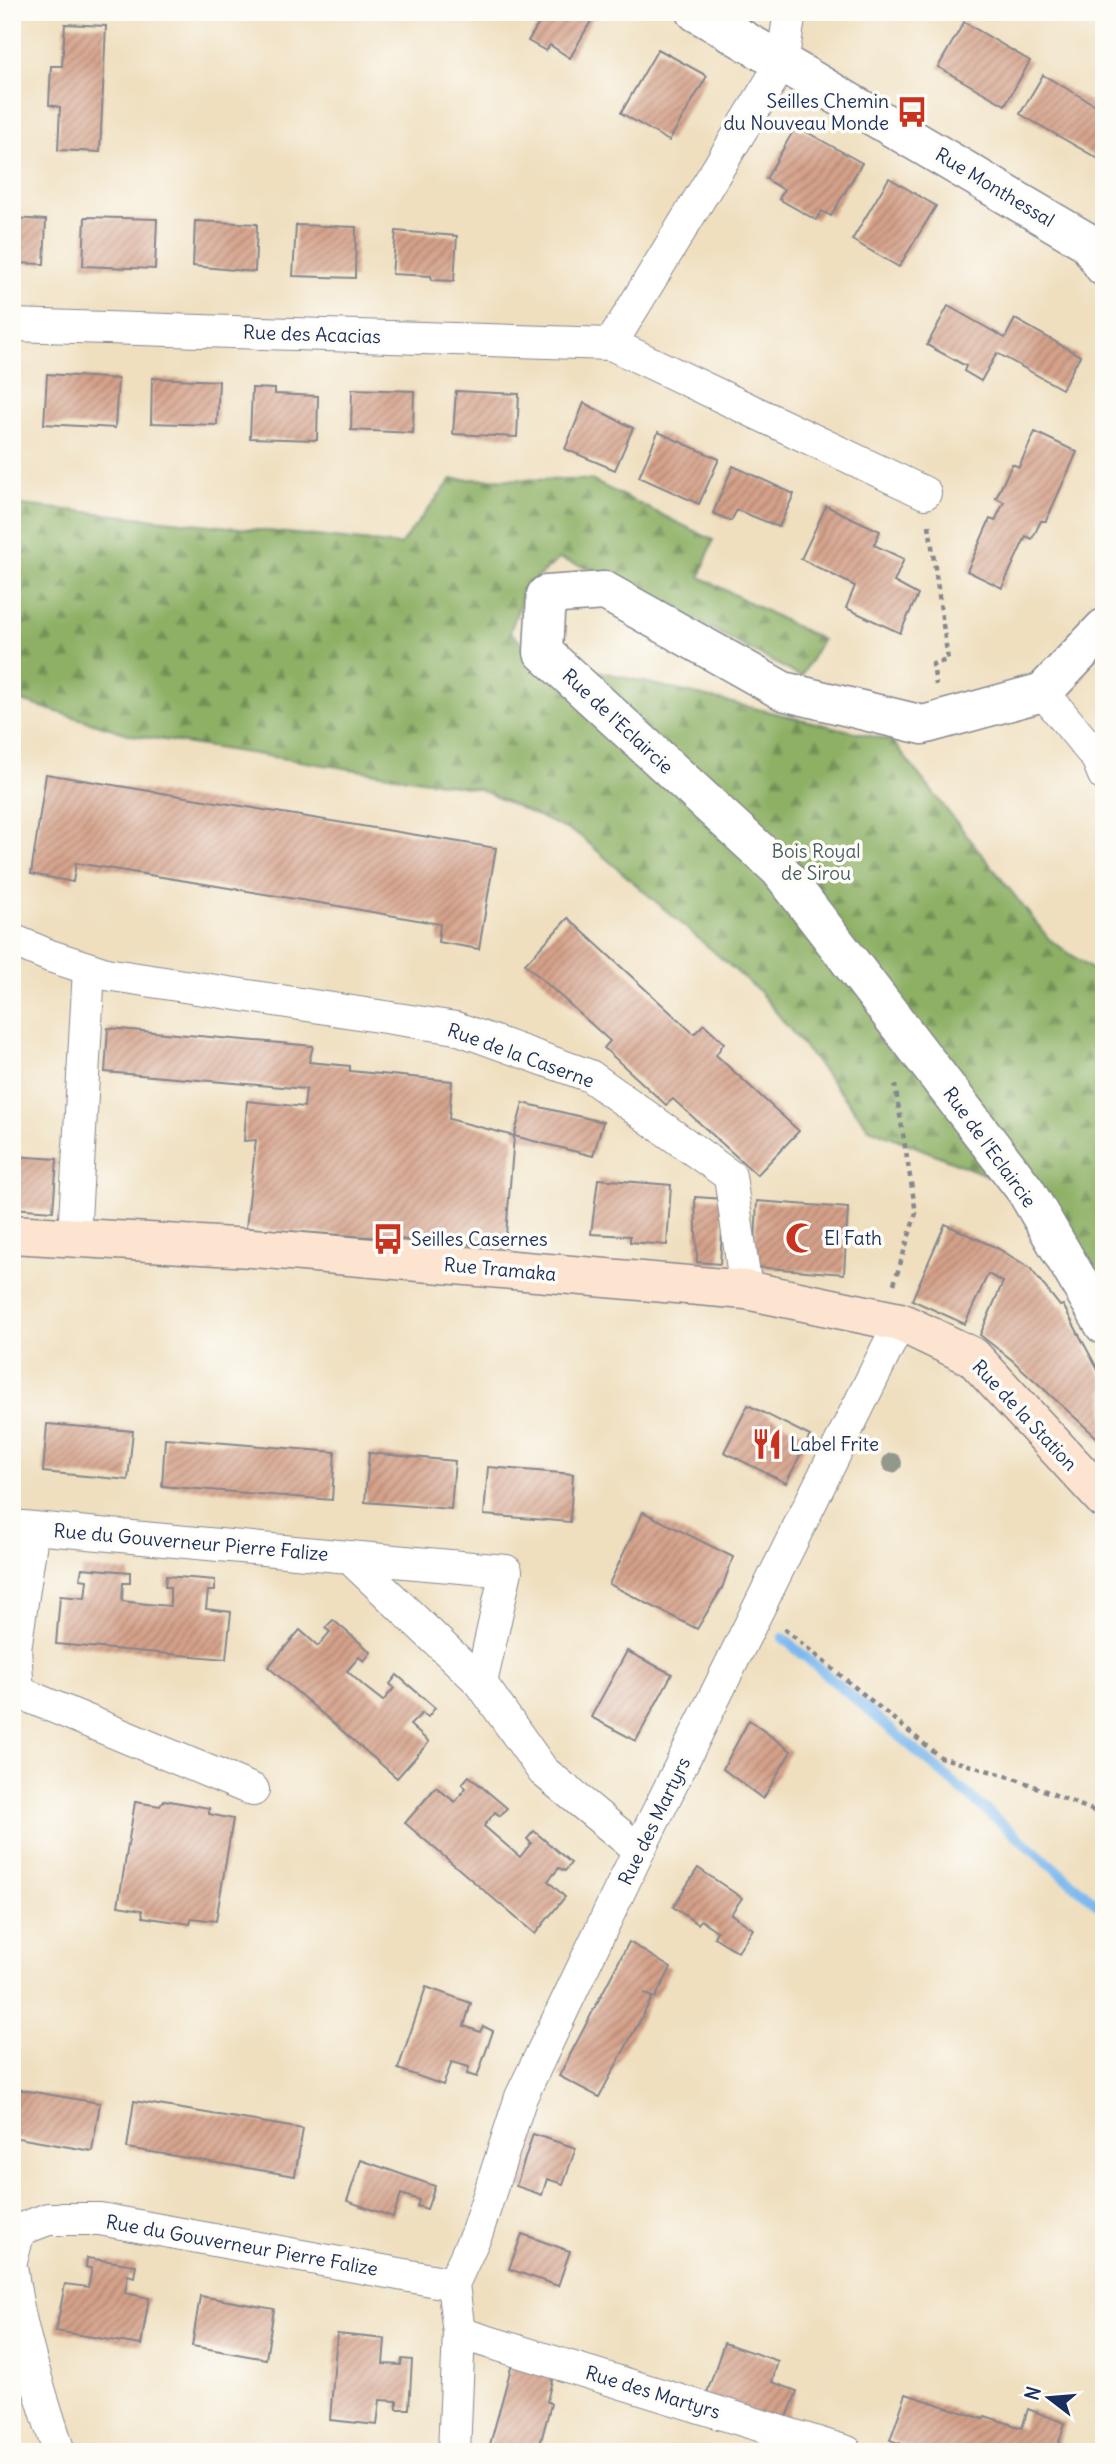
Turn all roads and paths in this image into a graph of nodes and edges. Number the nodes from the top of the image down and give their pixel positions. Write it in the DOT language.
graph roads {
  1 [pos="696,12"];
  2 [pos="790,12"];
  3 [pos="782,63"];
  4 [pos="1104,267"];
  5 [pos="12,325"];
  6 [pos="611,344"];
  7 [pos="925,493"];
  8 [pos="1104,628"];
  9 [pos="1043,692"];
  10 [pos="942,720"];
  11 [pos="1104,775"];
  12 [pos="12,940"];
  13 [pos="89,969"];
  14 [pos="895,1082"];
  15 [pos="12,1234"];
  16 [pos="74,1238"];
  17 [pos="746,1290"];
  18 [pos="892,1321"];
  19 [pos="1104,1325"];
  20 [pos="1104,1499"];
  21 [pos="22,1527"];
  22 [pos="349,1557"];
  23 [pos="759,1609"];
  24 [pos="481,1683"];
  25 [pos="253,1790"];
  26 [pos="1104,1815"];
  27 [pos="639,1850"];
  28 [pos="12,2258"];
  29 [pos="12,2272"];
  30 [pos="453,2284"];
  31 [pos="459,2333"];
  32 [pos="59,2452"];
  33 [pos="454,2452"];
  34 [pos="847,2452"];
  1 -- 3 [label="street, Rue Monthessal"];
  2 -- 3 [label="street"];
  3 -- 4 [label="street, Rue Monthessal"];
  3 -- 6 [label="street"];
  5 -- 6 [label="street, Rue des Acacias"];
  6 -- 7 [label="street, Rue des Acacias"];
  7 -- 10 [label="path"];
  8 -- 9 [label="street"];
  9 -- 10 [label="street, Rue de l'Eclaircie"];
  9 -- 11 [label="street"];
  10 -- 19 [label="street, Rue de l'Eclaircie"];
  12 -- 13 [label="street, Rue de la Caserne"];
  13 -- 16 [label="street"];
  13 -- 17 [label="street, Rue de la Caserne"];
  14 -- 18 [label="path"];
  15 -- 16 [label="main road, Rue Tramaka"];
  16 -- 17 [label="main road, Rue Tramaka"];
  17 -- 18 [label="main road, Rue Tramaka"];
  18 -- 20 [label="main road, Rue de la Station"];
  18 -- 23 [label="street, Rue des Martyrs"];
  21 -- 22 [label="street, Rue du Gouverneur Pierre Falize"];
  21 -- 25 [label="street, Rue du Gouverneur Pierre Falize"];
  22 -- 24 [label="street, Rue du Gouverneur Pierre Falize"];
  22 -- 24 [label="street, Rue du Gouverneur Pierre Falize"];
  23 -- 26 [label="path"];
  23 -- 27 [label="street, Rue des Martyrs"];
  24 -- 27 [label="street, Rue du Gouverneur Pierre Falize"];
  27 -- 30 [label="street, Rue des Martyrs"];
  28 -- 30 [label="street, Rue du Gouverneur Pierre Falize"];
  29 -- 32 [label="street"];
  30 -- 31 [label="street"];
  31 -- 33 [label="street"];
  31 -- 34 [label="street, Rue des Martyrs"];
}
